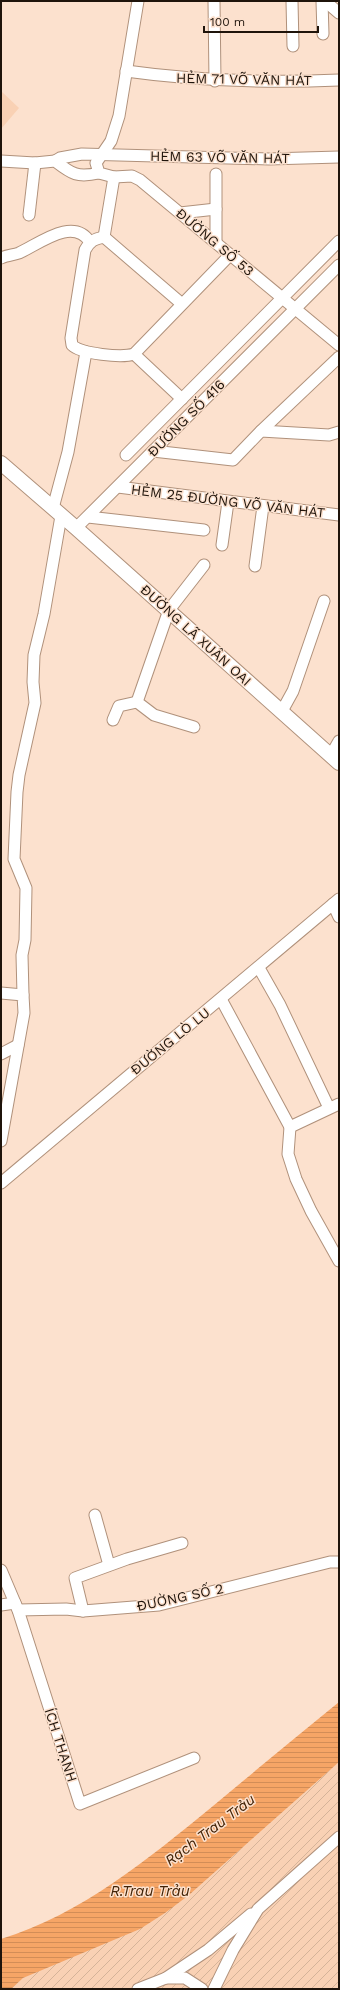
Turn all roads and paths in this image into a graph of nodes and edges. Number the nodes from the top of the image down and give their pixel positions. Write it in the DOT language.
graph roads {
  1 [pos="138,1"];
  2 [pos="214,1"];
  3 [pos="292,1"];
  4 [pos="324,1"];
  5 [pos="339,14"];
  6 [pos="323,34"];
  7 [pos="293,46"];
  8 [pos="126,70"];
  9 [pos="339,80"];
  10 [pos="215,81"];
  11 [pos="101,154"];
  12 [pos="339,157"];
  13 [pos="1,161"];
  14 [pos="55,161"];
  15 [pos="35,163"];
  16 [pos="99,173"];
  17 [pos="216,174"];
  18 [pos="114,177"];
  19 [pos="216,209"];
  20 [pos="180,213"];
  21 [pos="29,215"];
  22 [pos="104,237"];
  23 [pos="339,241"];
  24 [pos="90,242"];
  25 [pos="216,243"];
  26 [pos="230,255"];
  27 [pos="1,258"];
  28 [pos="339,266"];
  29 [pos="283,298"];
  30 [pos="182,304"];
  31 [pos="296,309"];
  32 [pos="339,345"];
  33 [pos="86,352"];
  34 [pos="134,354"];
  35 [pos="339,357"];
  36 [pos="182,399"];
  37 [pos="261,431"];
  38 [pos="339,432"];
  39 [pos="153,451"];
  40 [pos="126,455"];
  41 [pos="1,463"];
  42 [pos="118,487"];
  43 [pos="228,502"];
  44 [pos="263,506"];
  45 [pos="57,512"];
  46 [pos="339,515"];
  47 [pos="88,517"];
  48 [pos="76,528"];
  49 [pos="204,530"];
  50 [pos="222,545"];
  51 [pos="204,565"];
  52 [pos="254,566"];
  53 [pos="324,601"];
  54 [pos="169,610"];
  55 [pos="136,702"];
  56 [pos="282,712"];
  57 [pos="114,720"];
  58 [pos="194,727"];
  59 [pos="339,741"];
  60 [pos="335,759"];
  61 [pos="336,902"];
  62 [pos="339,917"];
  63 [pos="259,968"];
  64 [pos="1,993"];
  65 [pos="24,995"];
  66 [pos="221,999"];
  67 [pos="18,1045"];
  68 [pos="1,1054"];
  69 [pos="334,1106"];
  70 [pos="290,1127"];
  71 [pos="1,1140"];
  72 [pos="1,1183"];
  73 [pos="339,1261"];
  74 [pos="95,1515"];
  75 [pos="182,1543"];
  76 [pos="339,1562"];
  77 [pos="109,1565"];
  78 [pos="1,1570"];
  79 [pos="1,1605"];
  80 [pos="16,1606"];
  81 [pos="83,1610"];
  82 [pos="194,1758"];
  83 [pos="339,1837"];
  84 [pos="258,1909"];
  85 [pos="166,1978"];
  86 [pos="138,1989"];
  87 [pos="202,1989"];
  88 [pos="214,1989"];
  1 -- 8 [label="street"];
  2 -- 10 [label="street"];
  3 -- 7 [label="street"];
  4 -- 5 [label="street"];
  4 -- 6 [label="street"];
  8 -- 10 [label="street, HẺM 71 VÕ VĂN HÁT"];
  8 -- 11 [label="street"];
  9 -- 10 [label="street, HẺM 71 VÕ VĂN HÁT"];
  11 -- 12 [label="street, HẺM 63 VÕ VĂN HÁT"];
  11 -- 14 [label="street, HẺM 63 VÕ VĂN HÁT"];
  11 -- 16 [label="street"];
  13 -- 15 [label="street, HẺM 63 VÕ VĂN HÁT"];
  14 -- 15 [label="street, HẺM 63 VÕ VĂN HÁT"];
  14 -- 16 [label="street"];
  15 -- 21 [label="street"];
  16 -- 18 [label="street, ĐƯỜNG SỐ 53"];
  17 -- 19 [label="street"];
  18 -- 20 [label="street, ĐƯỜNG SỐ 53"];
  18 -- 22 [label="street"];
  19 -- 20 [label="street"];
  19 -- 25 [label="street"];
  20 -- 25 [label="street, ĐƯỜNG SỐ 53"];
  22 -- 24 [label="street"];
  22 -- 30 [label="street"];
  23 -- 29 [label="street"];
  24 -- 27 [label="street"];
  24 -- 33 [label="street"];
  25 -- 26 [label="street, ĐƯỜNG SỐ 53"];
  26 -- 29 [label="street, ĐƯỜNG SỐ 53"];
  26 -- 30 [label="street"];
  28 -- 31 [label="street, ĐƯỜNG SỐ 416"];
  29 -- 31 [label="street, ĐƯỜNG SỐ 53"];
  29 -- 36 [label="street"];
  30 -- 34 [label="street"];
  31 -- 32 [label="street, ĐƯỜNG SỐ 53"];
  31 -- 39 [label="street, ĐƯỜNG SỐ 416"];
  33 -- 34 [label="street"];
  33 -- 45 [label="street"];
  34 -- 36 [label="street"];
  35 -- 37 [label="street"];
  36 -- 40 [label="street"];
  37 -- 38 [label="street"];
  37 -- 39 [label="street"];
  39 -- 42 [label="street, ĐƯỜNG SỐ 416"];
  41 -- 45 [label="main road, ĐƯỜNG LÃ XUÂN OAI"];
  42 -- 43 [label="street, HẺM 25 ĐƯỜNG VÕ VĂN HÁT"];
  42 -- 47 [label="street, ĐƯỜNG SỐ 416"];
  43 -- 44 [label="street, HẺM 25 ĐƯỜNG VÕ VĂN HÁT"];
  43 -- 50 [label="street"];
  44 -- 46 [label="street, HẺM 25 ĐƯỜNG VÕ VĂN HÁT"];
  44 -- 52 [label="street"];
  45 -- 48 [label="main road, ĐƯỜNG LÃ XUÂN OAI"];
  45 -- 65 [label="street"];
  47 -- 48 [label="street, ĐƯỜNG SỐ 416"];
  47 -- 49 [label="street"];
  48 -- 54 [label="main road, ĐƯỜNG LÃ XUÂN OAI"];
  51 -- 54 [label="street"];
  53 -- 56 [label="street"];
  54 -- 55 [label="street"];
  54 -- 56 [label="main road, ĐƯỜNG LÃ XUÂN OAI"];
  55 -- 57 [label="street"];
  55 -- 58 [label="street"];
  56 -- 60 [label="main road, ĐƯỜNG LÃ XUÂN OAI"];
  59 -- 60 [label="street"];
  61 -- 62 [label="street"];
  61 -- 63 [label="street, ĐƯỜNG LÒ LU"];
  63 -- 66 [label="street, ĐƯỜNG LÒ LU"];
  63 -- 69 [label="street"];
  64 -- 65 [label="street"];
  65 -- 67 [label="street"];
  66 -- 70 [label="street"];
  66 -- 72 [label="street, ĐƯỜNG LÒ LU"];
  67 -- 68 [label="street"];
  67 -- 71 [label="street"];
  69 -- 70 [label="street"];
  70 -- 73 [label="street"];
  74 -- 77 [label="street"];
  75 -- 77 [label="street"];
  76 -- 81 [label="street, ĐƯỜNG SỐ 2"];
  77 -- 81 [label="street"];
  78 -- 80 [label="street, ÍCH THẠNH"];
  79 -- 80 [label="street, ĐƯỜNG SỐ 2"];
  80 -- 81 [label="street, ĐƯỜNG SỐ 2"];
  80 -- 82 [label="street, ÍCH THẠNH"];
  83 -- 84 [label="street"];
  84 -- 85 [label="street"];
  84 -- 88 [label="street"];
  85 -- 86 [label="street"];
  85 -- 87 [label="street"];
}
